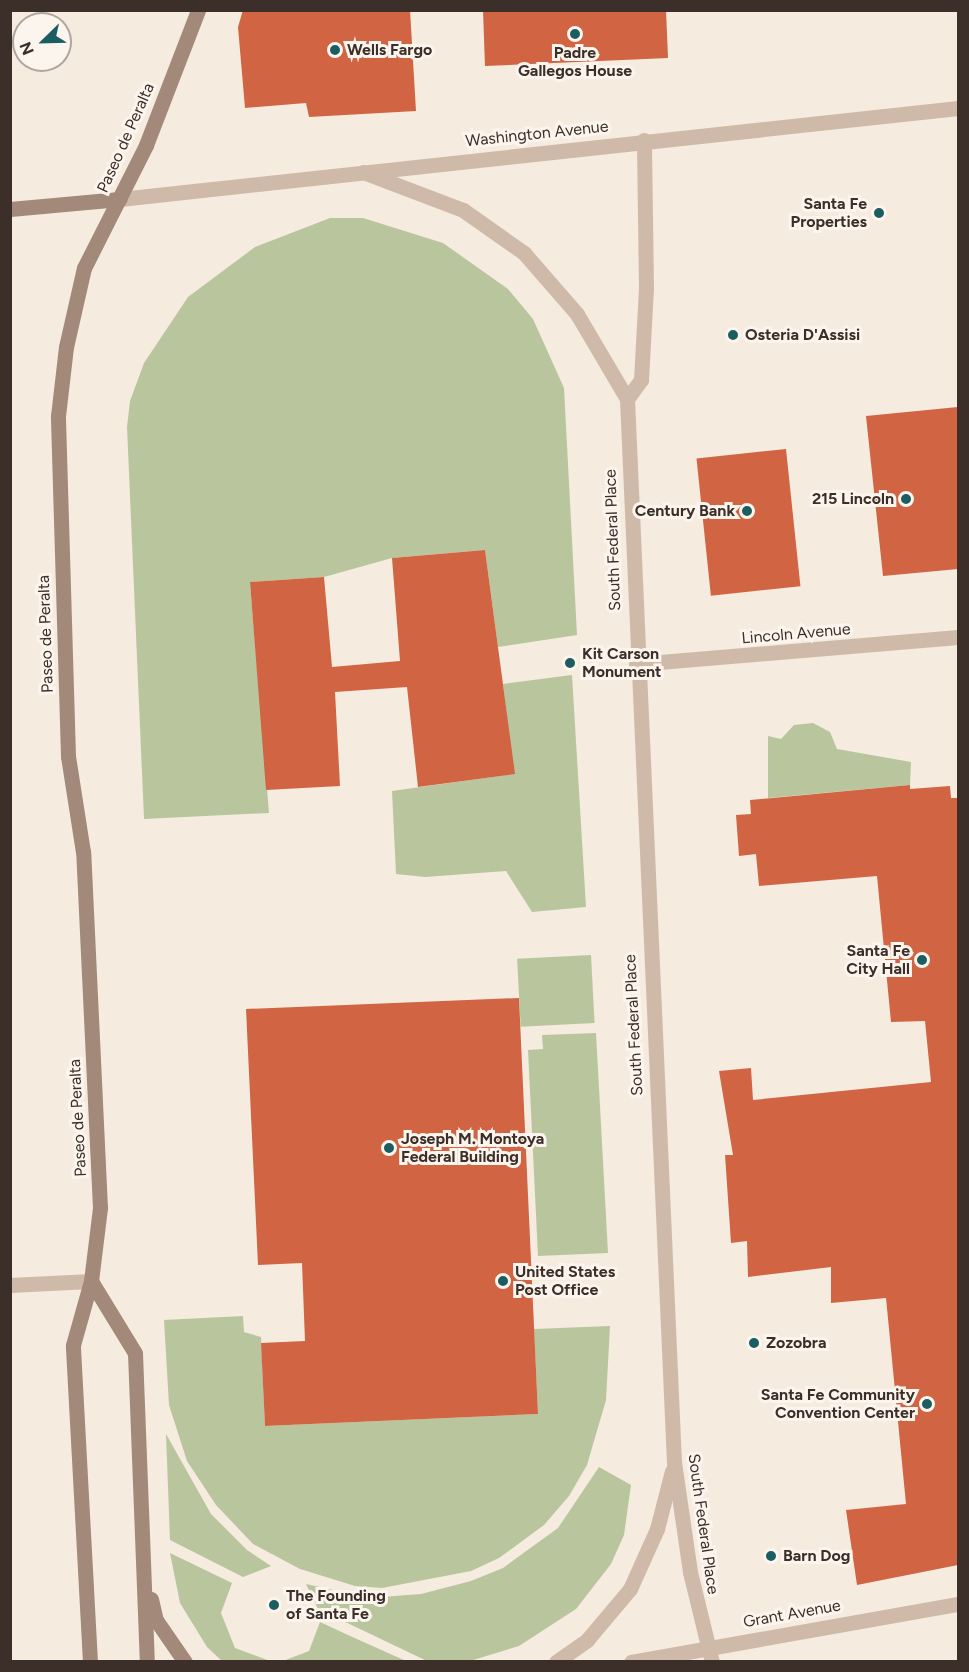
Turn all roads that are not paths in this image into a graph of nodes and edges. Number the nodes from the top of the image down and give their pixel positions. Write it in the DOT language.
graph roads {
  1 [pos="198,10"];
  2 [pos="958,108"];
  3 [pos="644,140"];
  4 [pos="363,172"];
  5 [pos="120,200"];
  6 [pos="10,209"];
  7 [pos="627,399"];
  8 [pos="958,637"];
  9 [pos="636,664"];
  10 [pos="91,1281"];
  11 [pos="10,1285"];
  12 [pos="674,1462"];
  13 [pos="144,1575"];
  14 [pos="958,1604"];
  15 [pos="707,1647"];
  16 [pos="90,1662"];
  17 [pos="147,1662"];
  18 [pos="185,1662"];
  19 [pos="556,1662"];
  20 [pos="631,1662"];
  21 [pos="712,1662"];
  1 -- 5 [label="main road, Paseo de Peralta"];
  2 -- 3 [label="street, Washington Avenue"];
  3 -- 4 [label="street, Washington Avenue"];
  3 -- 7 [label="street"];
  4 -- 5 [label="street, Washington Avenue"];
  4 -- 7 [label="street"];
  5 -- 6 [label="main road"];
  5 -- 10 [label="main road, Paseo de Peralta"];
  7 -- 9 [label="street, South Federal Place"];
  8 -- 9 [label="street, Lincoln Avenue"];
  9 -- 12 [label="street, South Federal Place"];
  10 -- 11 [label="street"];
  10 -- 13 [label="main road"];
  10 -- 16 [label="main road, Paseo de Peralta"];
  12 -- 15 [label="street, South Federal Place"];
  12 -- 19 [label="street"];
  13 -- 17 [label="main road"];
  13 -- 18 [label="main road"];
  14 -- 15 [label="street, Grant Avenue"];
  15 -- 20 [label="street, Grant Avenue"];
  15 -- 21 [label="street, South Federal Place"];
}
